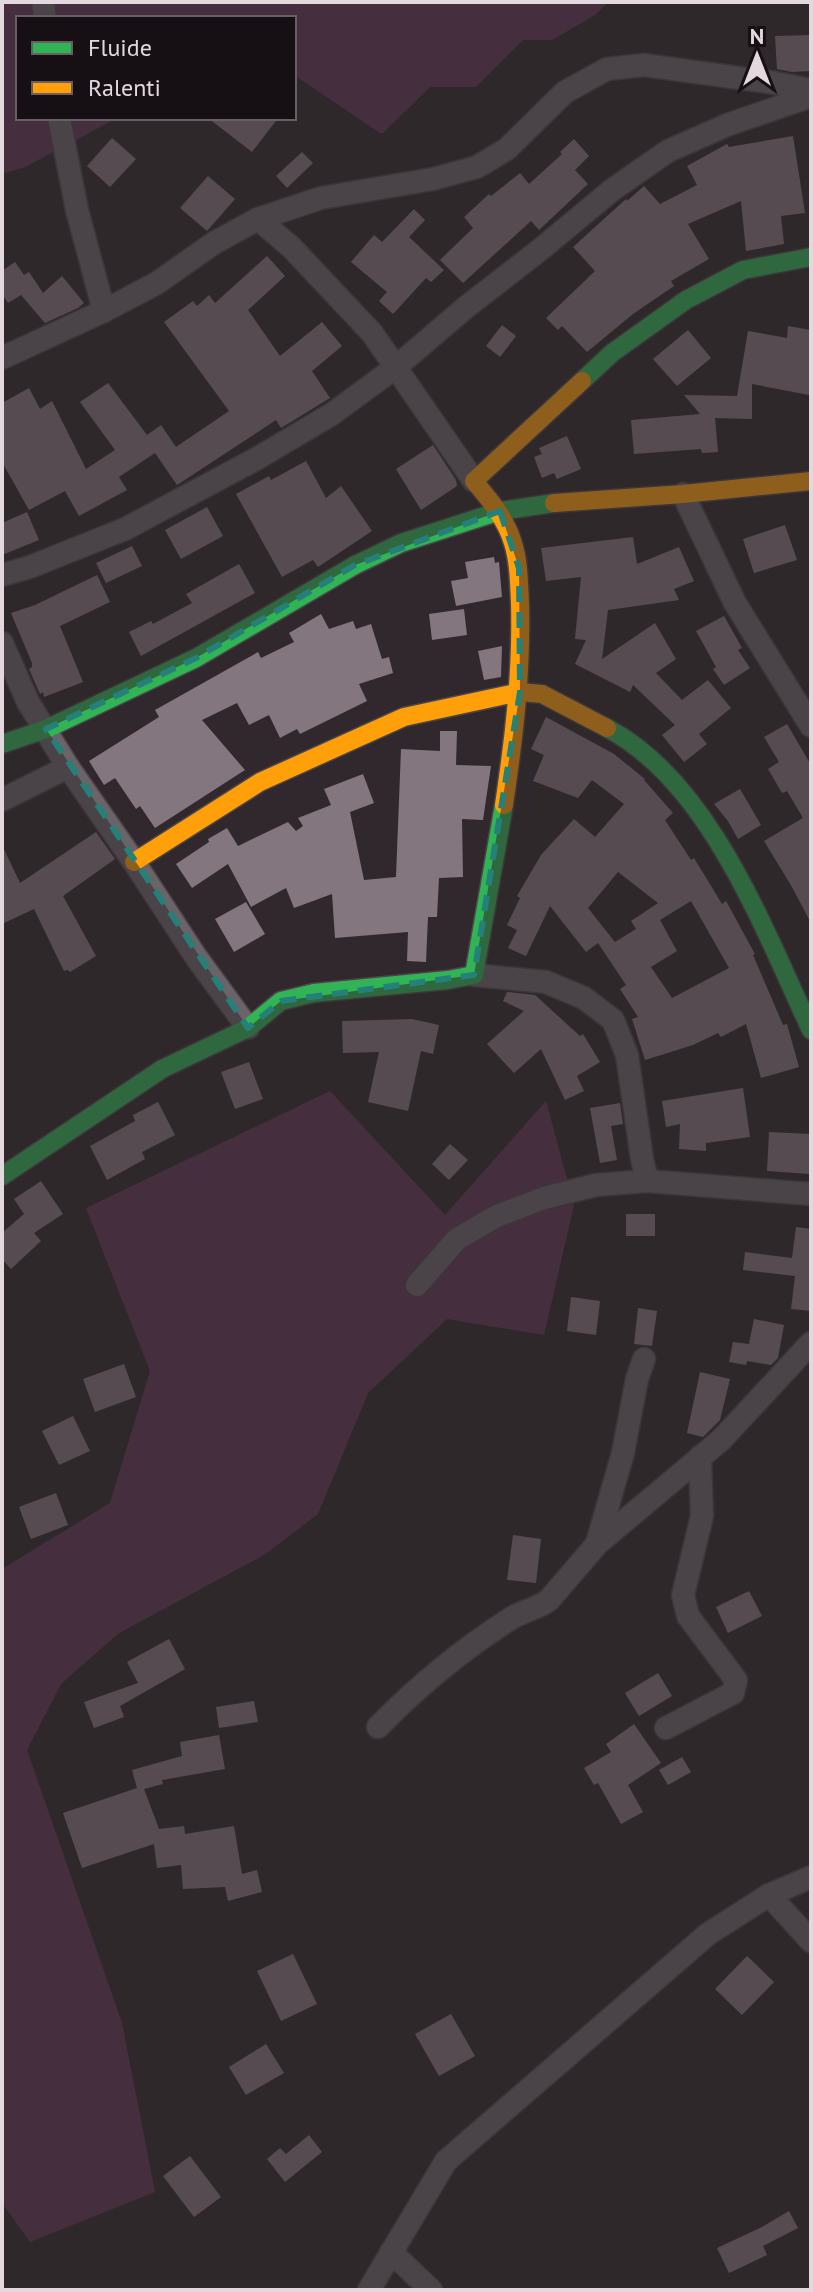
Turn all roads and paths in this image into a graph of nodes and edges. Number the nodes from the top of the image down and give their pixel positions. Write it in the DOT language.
graph roads {
  1 [pos="811,93"];
  2 [pos="59,120"];
  3 [pos="258,219"];
  4 [pos="811,257"];
  5 [pos="104,311"];
  6 [pos="2,358"];
  7 [pos="396,367"];
  8 [pos="474,481"];
  9 [pos="811,481"];
  10 [pos="683,494"];
  11 [pos="500,511"];
  12 [pos="2,575"];
  13 [pos="2,643"];
  14 [pos="520,692"];
  15 [pos="811,726"];
  16 [pos="46,729"];
  17 [pos="2,744"];
  18 [pos="68,767"];
  19 [pos="2,800"];
  20 [pos="134,862"];
  21 [pos="474,975"];
  22 [pos="248,1028"];
  23 [pos="811,1030"];
  24 [pos="2,1176"];
  25 [pos="647,1181"];
  26 [pos="811,1194"];
  27 [pos="417,1285"];
  28 [pos="811,1343"];
  29 [pos="644,1359"];
  30 [pos="700,1457"];
  31 [pos="597,1544"];
  32 [pos="378,1727"];
  33 [pos="666,1728"];
  34 [pos="811,1877"];
  35 [pos="769,1895"];
  36 [pos="811,1941"];
  37 [pos="391,2252"];
  38 [pos="369,2290"];
  39 [pos="431,2290"];
  1 -- 3 [label="street"];
  1 -- 7 [label="street"];
  2 -- 5 [label="street"];
  3 -- 5 [label="street"];
  3 -- 7 [label="street"];
  4 -- 8 [label="street"];
  5 -- 6 [label="street"];
  7 -- 8 [label="street"];
  7 -- 12 [label="street"];
  8 -- 11 [label="street"];
  9 -- 10 [label="street"];
  10 -- 11 [label="street"];
  10 -- 15 [label="street"];
  11 -- 14 [label="street"];
  11 -- 16 [label="street"];
  13 -- 16 [label="street"];
  14 -- 20 [label="street"];
  14 -- 21 [label="street"];
  14 -- 23 [label="street"];
  16 -- 17 [label="street"];
  16 -- 18 [label="street"];
  18 -- 19 [label="street"];
  18 -- 20 [label="street"];
  20 -- 22 [label="street"];
  21 -- 22 [label="street"];
  21 -- 25 [label="street"];
  22 -- 24 [label="street"];
  25 -- 26 [label="street"];
  25 -- 27 [label="street"];
  28 -- 30 [label="street"];
  29 -- 31 [label="street"];
  30 -- 31 [label="street"];
  30 -- 33 [label="street"];
  31 -- 32 [label="street"];
  34 -- 35 [label="street"];
  35 -- 36 [label="street"];
  35 -- 37 [label="street"];
  37 -- 38 [label="street"];
  37 -- 39 [label="street"];
}
